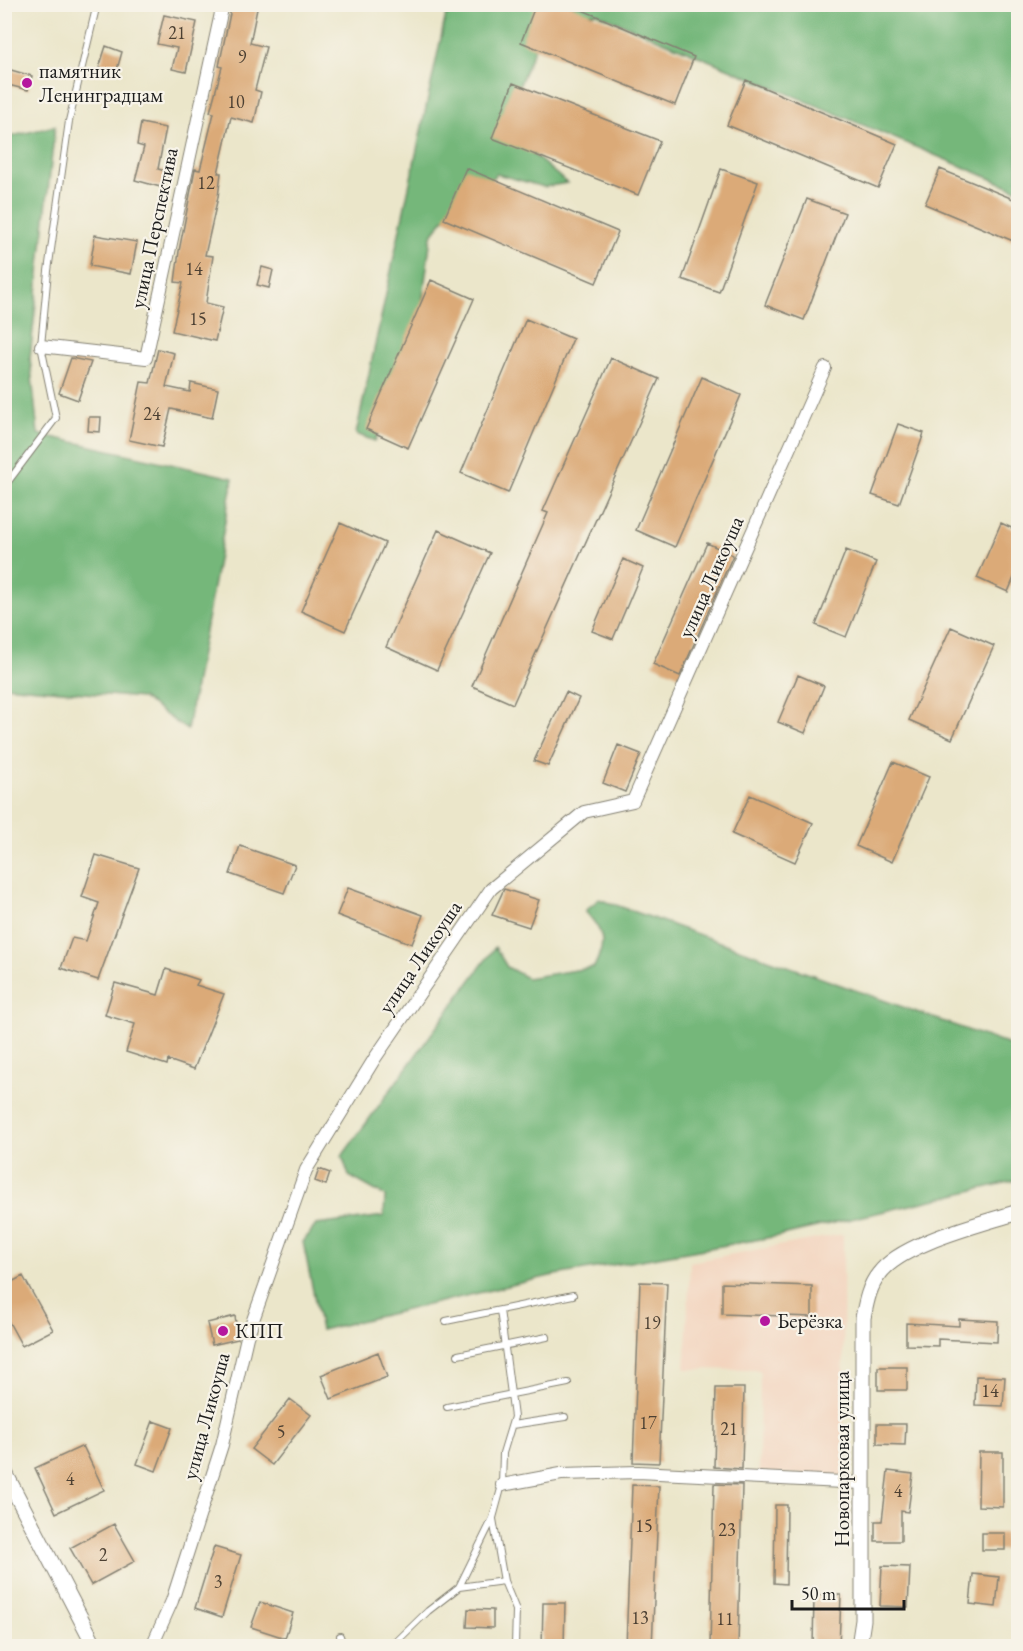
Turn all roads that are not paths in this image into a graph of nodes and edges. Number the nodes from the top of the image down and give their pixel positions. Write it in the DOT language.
graph roads {
  1 [pos="97,4"];
  2 [pos="223,4"];
  3 [pos="41,346"];
  4 [pos="825,368"];
  5 [pos="4,487"];
  6 [pos="1018,1212"];
  7 [pos="573,1295"];
  8 [pos="500,1310"];
  9 [pos="446,1321"];
  10 [pos="548,1337"];
  11 [pos="505,1345"];
  12 [pos="458,1355"];
  13 [pos="568,1383"];
  14 [pos="512,1394"];
  15 [pos="447,1407"];
  16 [pos="565,1417"];
  17 [pos="512,1425"];
  18 [pos="4,1471"];
  19 [pos="863,1483"];
  20 [pos="502,1485"];
  21 [pos="9,1492"];
  22 [pos="493,1518"];
  23 [pos="504,1581"];
  24 [pos="459,1587"];
  25 [pos="340,1636"];
  26 [pos="95,1647"];
  27 [pos="152,1647"];
  28 [pos="343,1647"];
  29 [pos="392,1647"];
  30 [pos="515,1647"];
  31 [pos="859,1647"];
  1 -- 3 [label="lane"];
  2 -- 3 [label="street, улица Перспектива"];
  3 -- 5 [label="lane"];
  4 -- 27 [label="street, улица Ликоуша"];
  6 -- 19 [label="street, Новопарковая улица"];
  7 -- 8 [label="lane"];
  8 -- 9 [label="lane"];
  8 -- 11 [label="lane"];
  10 -- 11 [label="lane"];
  11 -- 12 [label="lane"];
  11 -- 14 [label="lane"];
  13 -- 14 [label="lane"];
  14 -- 15 [label="lane"];
  14 -- 17 [label="lane"];
  16 -- 17 [label="lane"];
  17 -- 20 [label="lane"];
  18 -- 21 [label="street"];
  19 -- 20 [label="street"];
  19 -- 31 [label="street, Новопарковая улица"];
  20 -- 22 [label="lane"];
  21 -- 26 [label="street"];
  22 -- 23 [label="lane"];
  22 -- 24 [label="lane"];
  23 -- 24 [label="lane"];
  23 -- 30 [label="lane"];
  24 -- 29 [label="lane"];
  25 -- 28 [label="lane"];
}
